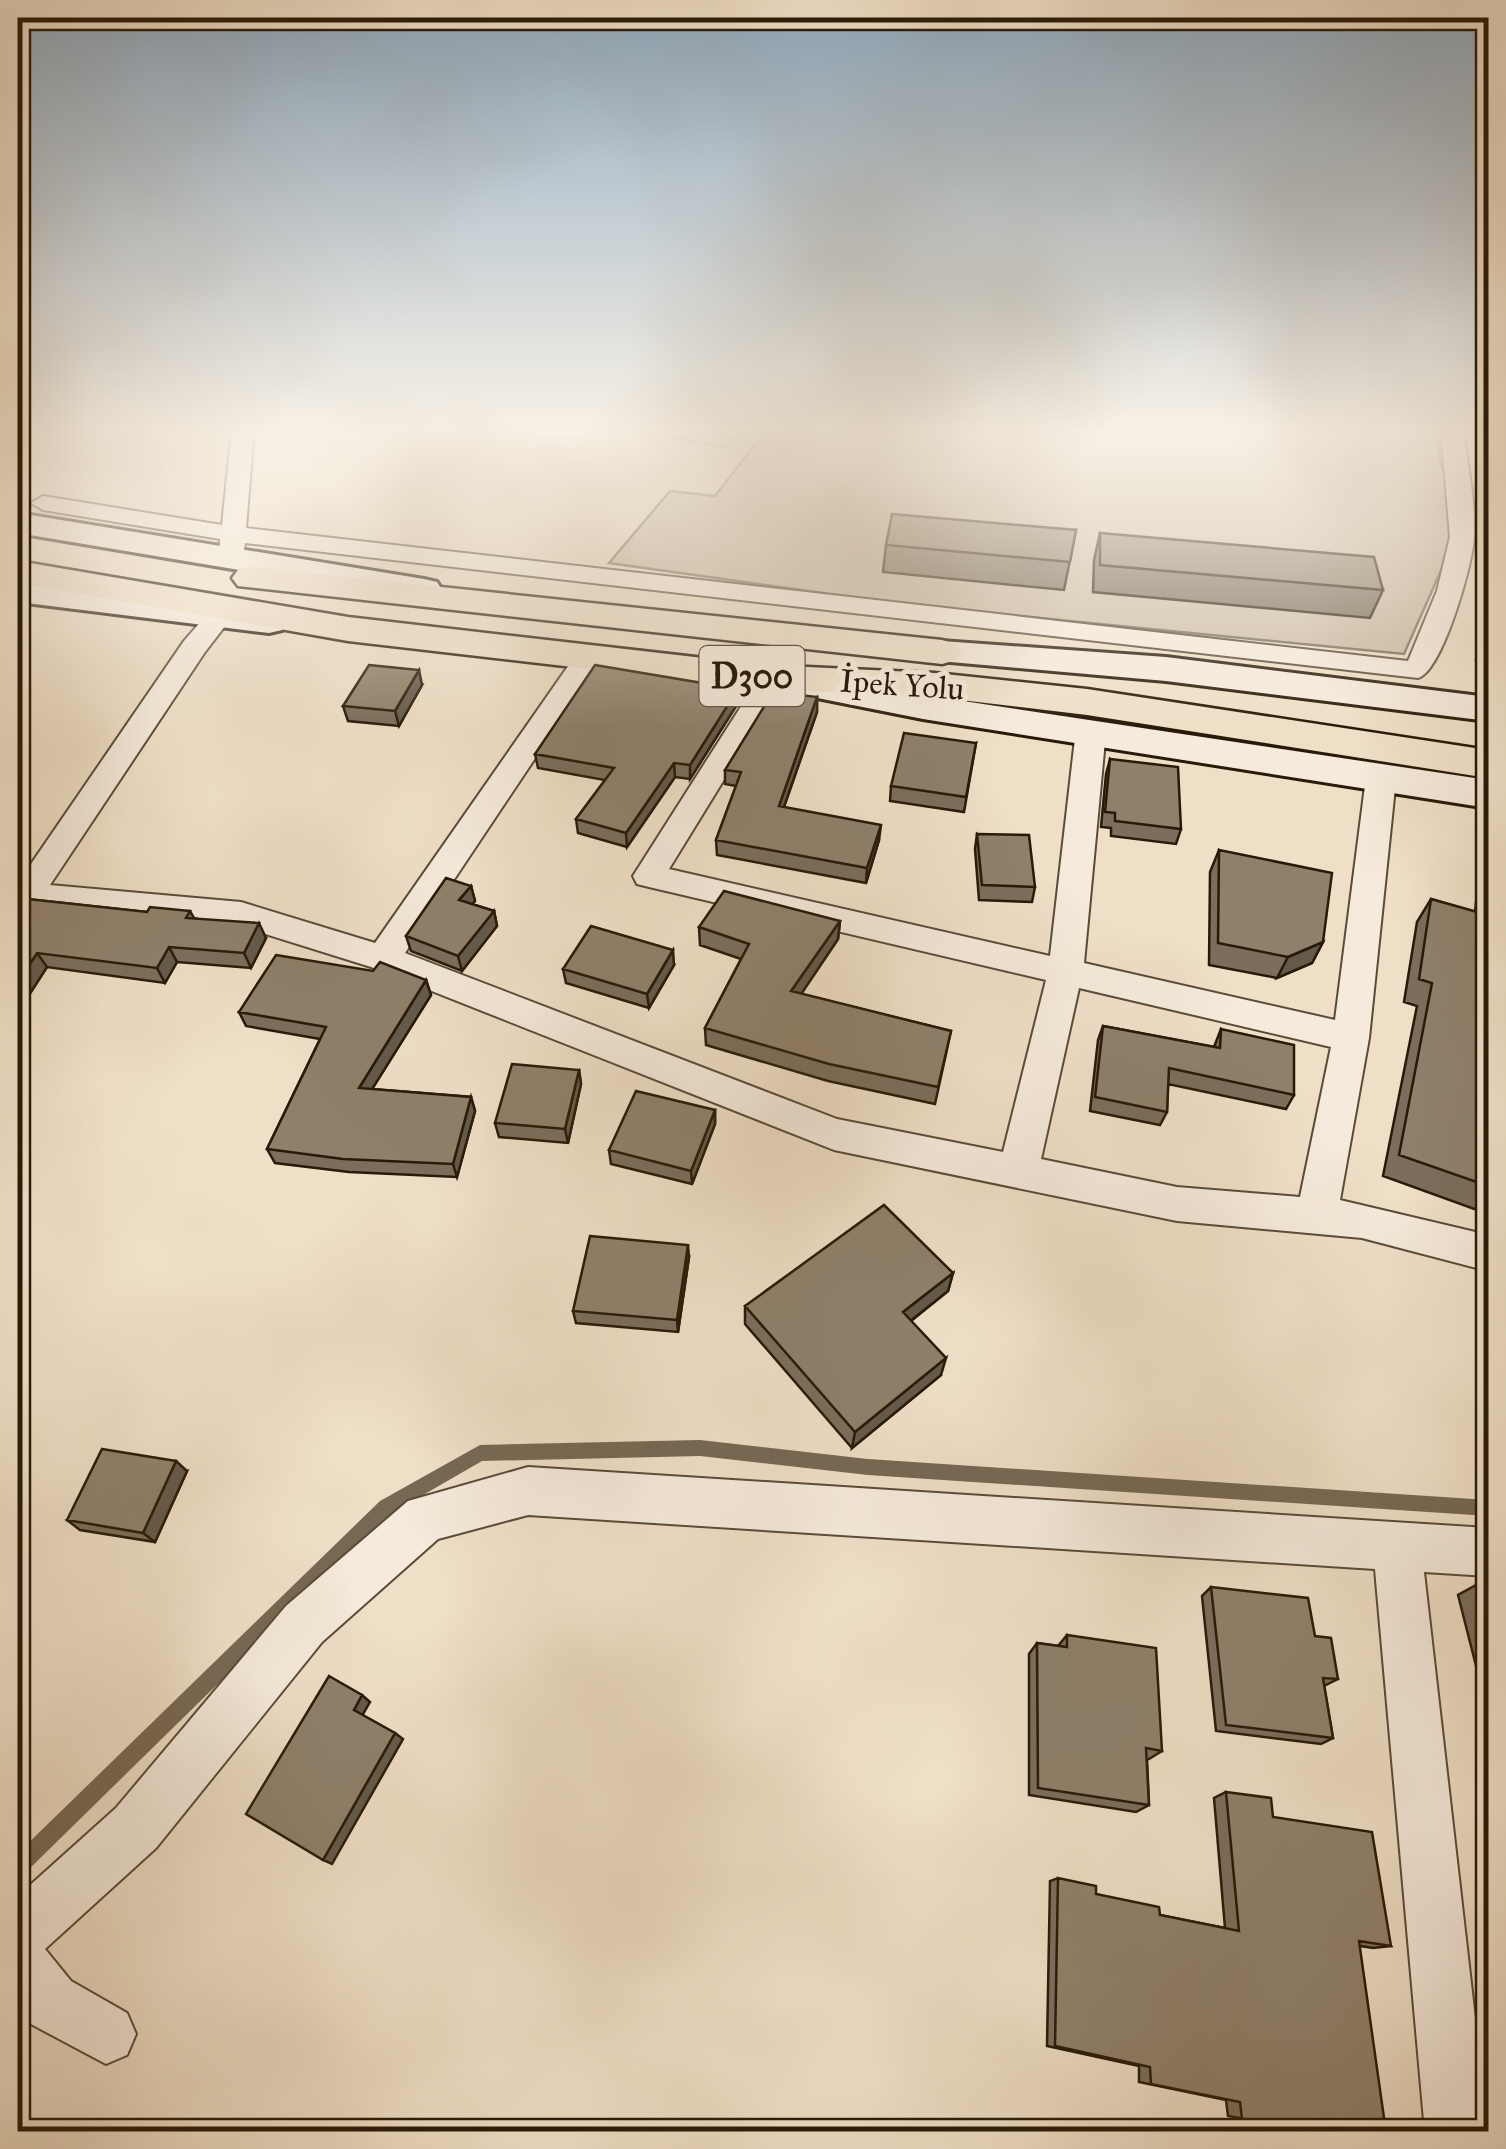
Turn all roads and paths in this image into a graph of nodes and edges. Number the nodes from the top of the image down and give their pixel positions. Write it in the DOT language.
graph roads {
  1 [pos="126,528"];
  2 [pos="233,528"];
  3 [pos="1461,528"];
  4 [pos="18,544"];
  5 [pos="232,545"];
  6 [pos="18,572"];
  7 [pos="18,591"];
  8 [pos="495,602"];
  9 [pos="219,618"];
  10 [pos="348,628"];
  11 [pos="941,652"];
  12 [pos="588,658"];
  13 [pos="765,677"];
  14 [pos="1488,709"];
  15 [pos="1091,730"];
  16 [pos="1488,733"];
  17 [pos="1488,764"];
  18 [pos="1381,778"];
  19 [pos="1488,794"];
  20 [pos="22,894"];
  21 [pos="383,958"];
  22 [pos="1065,974"];
  23 [pos="1351,1038"];
  24 [pos="1018,1172"];
  25 [pos="1317,1214"];
  26 [pos="1488,1252"];
  27 [pos="1398,1546"];
  28 [pos="1488,1552"];
  29 [pos="18,1934"];
  30 [pos="18,1963"];
  31 [pos="106,2034"];
  32 [pos="1457,2132"];
  1 -- 5 [label="street"];
  2 -- 5 [label="street"];
  3 -- 5 [label="street"];
  4 -- 8 [label="highway, İpek Yolu / D300"];
  5 -- 8 [label="street"];
  6 -- 10 [label="highway, İpek Yolu / D300"];
  7 -- 9 [label="street"];
  8 -- 11 [label="highway, İpek Yolu / D300"];
  9 -- 10 [label="street"];
  9 -- 20 [label="street"];
  10 -- 12 [label="highway, İpek Yolu / D300"];
  11 -- 14 [label="street"];
  11 -- 16 [label="highway, İpek Yolu / D300"];
  12 -- 13 [label="highway, İpek Yolu / D300"];
  12 -- 21 [label="street"];
  13 -- 15 [label="street"];
  13 -- 17 [label="highway, İpek Yolu / D300"];
  13 -- 22 [label="street"];
  15 -- 18 [label="street"];
  15 -- 22 [label="street"];
  18 -- 19 [label="street"];
  18 -- 23 [label="street"];
  20 -- 21 [label="street"];
  21 -- 24 [label="street"];
  22 -- 23 [label="street"];
  22 -- 24 [label="street"];
  23 -- 25 [label="street"];
  24 -- 25 [label="street"];
  25 -- 26 [label="street"];
  27 -- 28 [label="street"];
  27 -- 29 [label="street"];
  27 -- 32 [label="street"];
  30 -- 31 [label="street"];
}
